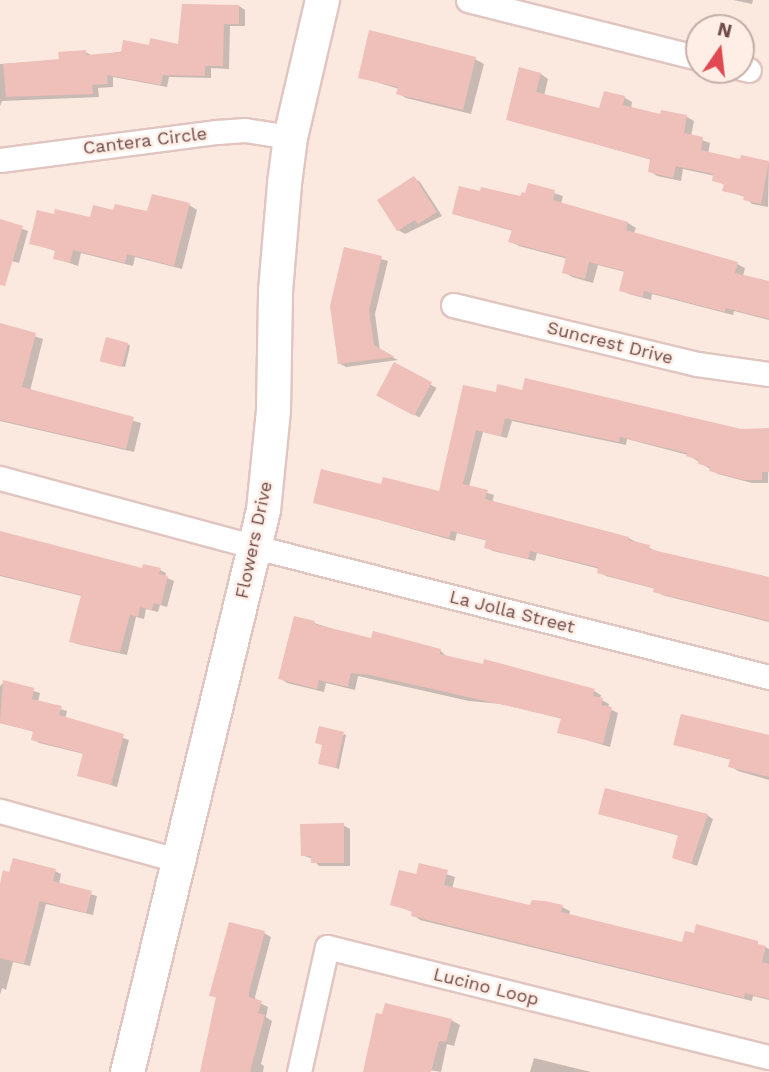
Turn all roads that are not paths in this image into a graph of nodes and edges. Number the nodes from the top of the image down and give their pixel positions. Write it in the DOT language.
graph roads {
  1 [pos="322,0"];
  2 [pos="468,0"];
  3 [pos="685,54"];
  4 [pos="290,137"];
  5 [pos="0,160"];
  6 [pos="453,304"];
  7 [pos="769,374"];
  8 [pos="0,478"];
  9 [pos="255,547"];
  10 [pos="769,677"];
  11 [pos="0,811"];
  12 [pos="177,860"];
  13 [pos="769,1058"];
  14 [pos="127,1072"];
  15 [pos="299,1072"];
  1 -- 4 [label="street, Flowers Drive"];
  2 -- 3 [label="street"];
  4 -- 5 [label="street, Cantera Circle"];
  4 -- 9 [label="street, Flowers Drive"];
  6 -- 7 [label="street, Suncrest Drive"];
  8 -- 9 [label="street, La Jolla Street"];
  9 -- 10 [label="street, La Jolla Street"];
  9 -- 12 [label="street, Flowers Drive"];
  11 -- 12 [label="street"];
  12 -- 14 [label="street, Flowers Drive"];
  13 -- 15 [label="street, Lucino Loop"];
}
